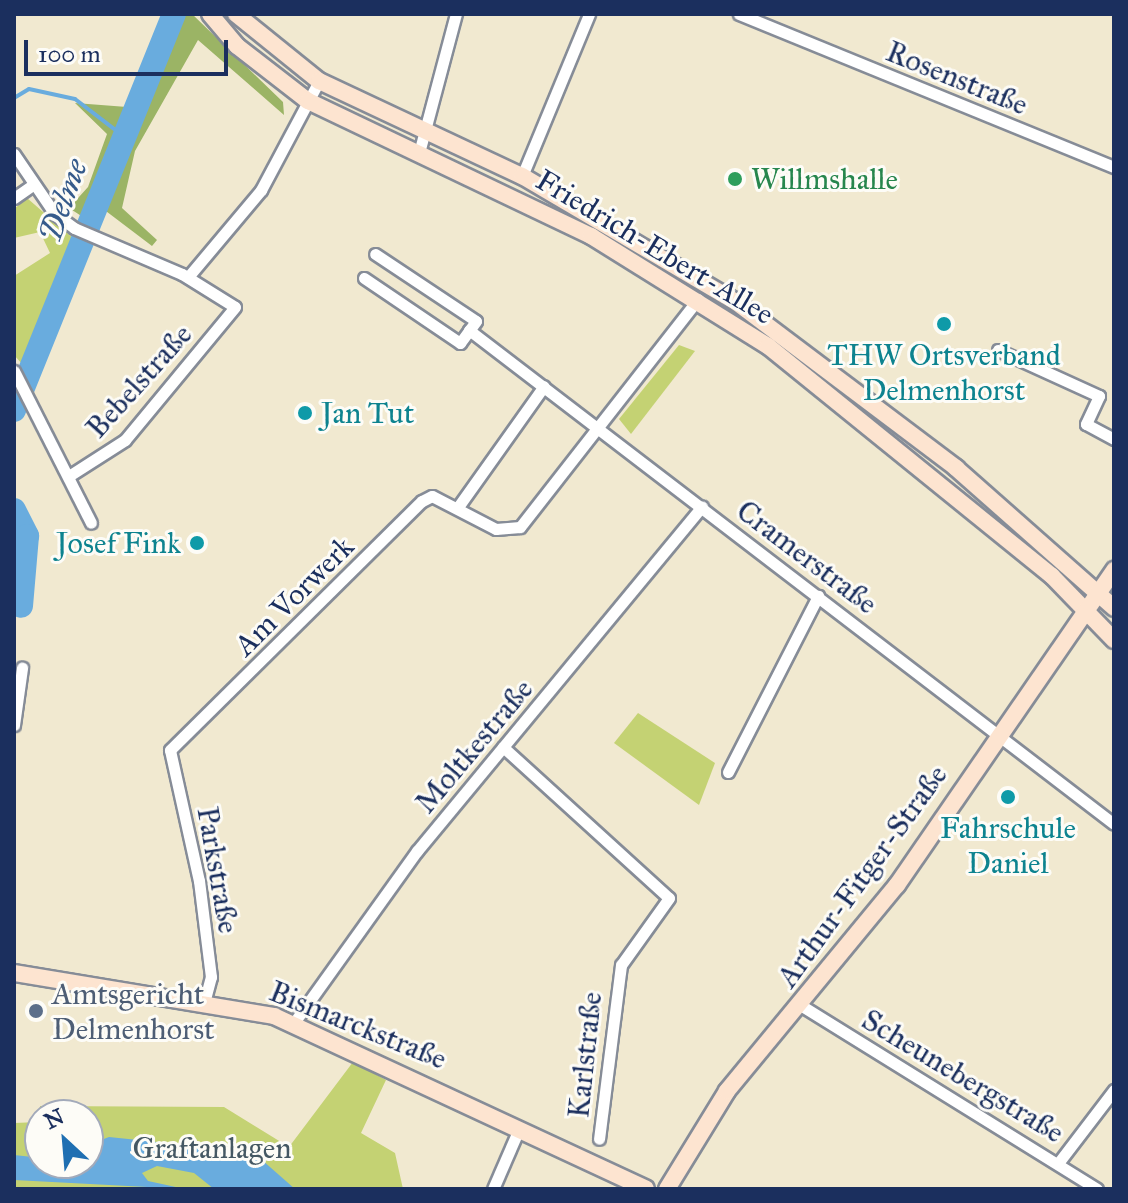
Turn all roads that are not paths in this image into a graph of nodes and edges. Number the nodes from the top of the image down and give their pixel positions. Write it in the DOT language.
graph roads {
  1 [pos="210,14"];
  2 [pos="236,14"];
  3 [pos="456,14"];
  4 [pos="589,14"];
  5 [pos="739,14"];
  6 [pos="319,81"];
  7 [pos="308,101"];
  8 [pos="429,131"];
  9 [pos="420,149"];
  10 [pos="14,154"];
  11 [pos="1114,167"];
  12 [pos="522,176"];
  13 [pos="34,184"];
  14 [pos="14,198"];
  15 [pos="375,254"];
  16 [pos="188,277"];
  17 [pos="364,278"];
  18 [pos="698,299"];
  19 [pos="469,330"];
  20 [pos="998,350"];
  21 [pos="14,371"];
  22 [pos="544,386"];
  23 [pos="600,427"];
  24 [pos="1114,439"];
  25 [pos="69,476"];
  26 [pos="702,506"];
  27 [pos="458,507"];
  28 [pos="91,523"];
  29 [pos="1114,570"];
  30 [pos="1099,592"];
  31 [pos="818,596"];
  32 [pos="1114,608"];
  33 [pos="1086,611"];
  34 [pos="1114,640"];
  35 [pos="22,668"];
  36 [pos="14,725"];
  37 [pos="998,735"];
  38 [pos="503,747"];
  39 [pos="170,750"];
  40 [pos="728,772"];
  41 [pos="1114,824"];
  42 [pos="19,974"];
  43 [pos="205,999"];
  44 [pos="802,1006"];
  45 [pos="293,1024"];
  46 [pos="1114,1090"];
  47 [pos="519,1129"];
  48 [pos="599,1139"];
  49 [pos="1059,1162"];
  50 [pos="493,1189"];
  51 [pos="646,1189"];
  52 [pos="667,1189"];
  53 [pos="1097,1189"];
  1 -- 7 [label="main road, Friedrich-Ebert-Allee"];
  2 -- 6 [label="main road, Friedrich-Ebert-Allee"];
  3 -- 8 [label="street"];
  4 -- 12 [label="street"];
  5 -- 11 [label="street, Rosenstraße"];
  6 -- 7 [label="street"];
  6 -- 8 [label="main road, Friedrich-Ebert-Allee"];
  7 -- 9 [label="main road, Friedrich-Ebert-Allee"];
  7 -- 16 [label="street"];
  8 -- 9 [label="street"];
  8 -- 12 [label="main road, Friedrich-Ebert-Allee"];
  9 -- 18 [label="main road, Friedrich-Ebert-Allee"];
  10 -- 13 [label="street"];
  12 -- 30 [label="main road, Friedrich-Ebert-Allee"];
  13 -- 14 [label="street"];
  13 -- 16 [label="street"];
  15 -- 19 [label="street, Cramerstraße"];
  16 -- 25 [label="street, Bebelstraße"];
  17 -- 19 [label="street"];
  18 -- 23 [label="street, Am Vorwerk"];
  18 -- 33 [label="main road, Friedrich-Ebert-Allee"];
  19 -- 22 [label="street, Cramerstraße"];
  20 -- 24 [label="street"];
  21 -- 25 [label="street"];
  22 -- 23 [label="street, Cramerstraße"];
  22 -- 27 [label="street"];
  23 -- 26 [label="street, Cramerstraße"];
  23 -- 27 [label="street, Am Vorwerk"];
  25 -- 28 [label="street"];
  26 -- 31 [label="street, Cramerstraße"];
  26 -- 38 [label="street, Moltkestraße"];
  27 -- 39 [label="street, Am Vorwerk"];
  29 -- 30 [label="main road, Arthur-Fitger-Straße"];
  30 -- 32 [label="main road, Friedrich-Ebert-Allee"];
  30 -- 33 [label="main road, Arthur-Fitger-Straße"];
  31 -- 37 [label="street, Cramerstraße"];
  31 -- 40 [label="street"];
  33 -- 34 [label="main road, Friedrich-Ebert-Allee"];
  33 -- 37 [label="main road, Arthur-Fitger-Straße"];
  35 -- 36 [label="street"];
  37 -- 41 [label="street, Cramerstraße"];
  37 -- 44 [label="main road, Arthur-Fitger-Straße"];
  38 -- 45 [label="street, Moltkestraße"];
  38 -- 48 [label="street, Karlstraße"];
  39 -- 43 [label="street, Parkstraße"];
  42 -- 43 [label="main road, Bismarckstraße"];
  43 -- 45 [label="main road, Bismarckstraße"];
  44 -- 49 [label="street, Scheunebergstraße"];
  44 -- 52 [label="main road, Arthur-Fitger-Straße"];
  45 -- 47 [label="main road, Bismarckstraße"];
  46 -- 49 [label="street"];
  47 -- 50 [label="street"];
  47 -- 51 [label="main road, Bismarckstraße"];
  49 -- 53 [label="street, Scheunebergstraße"];
}
